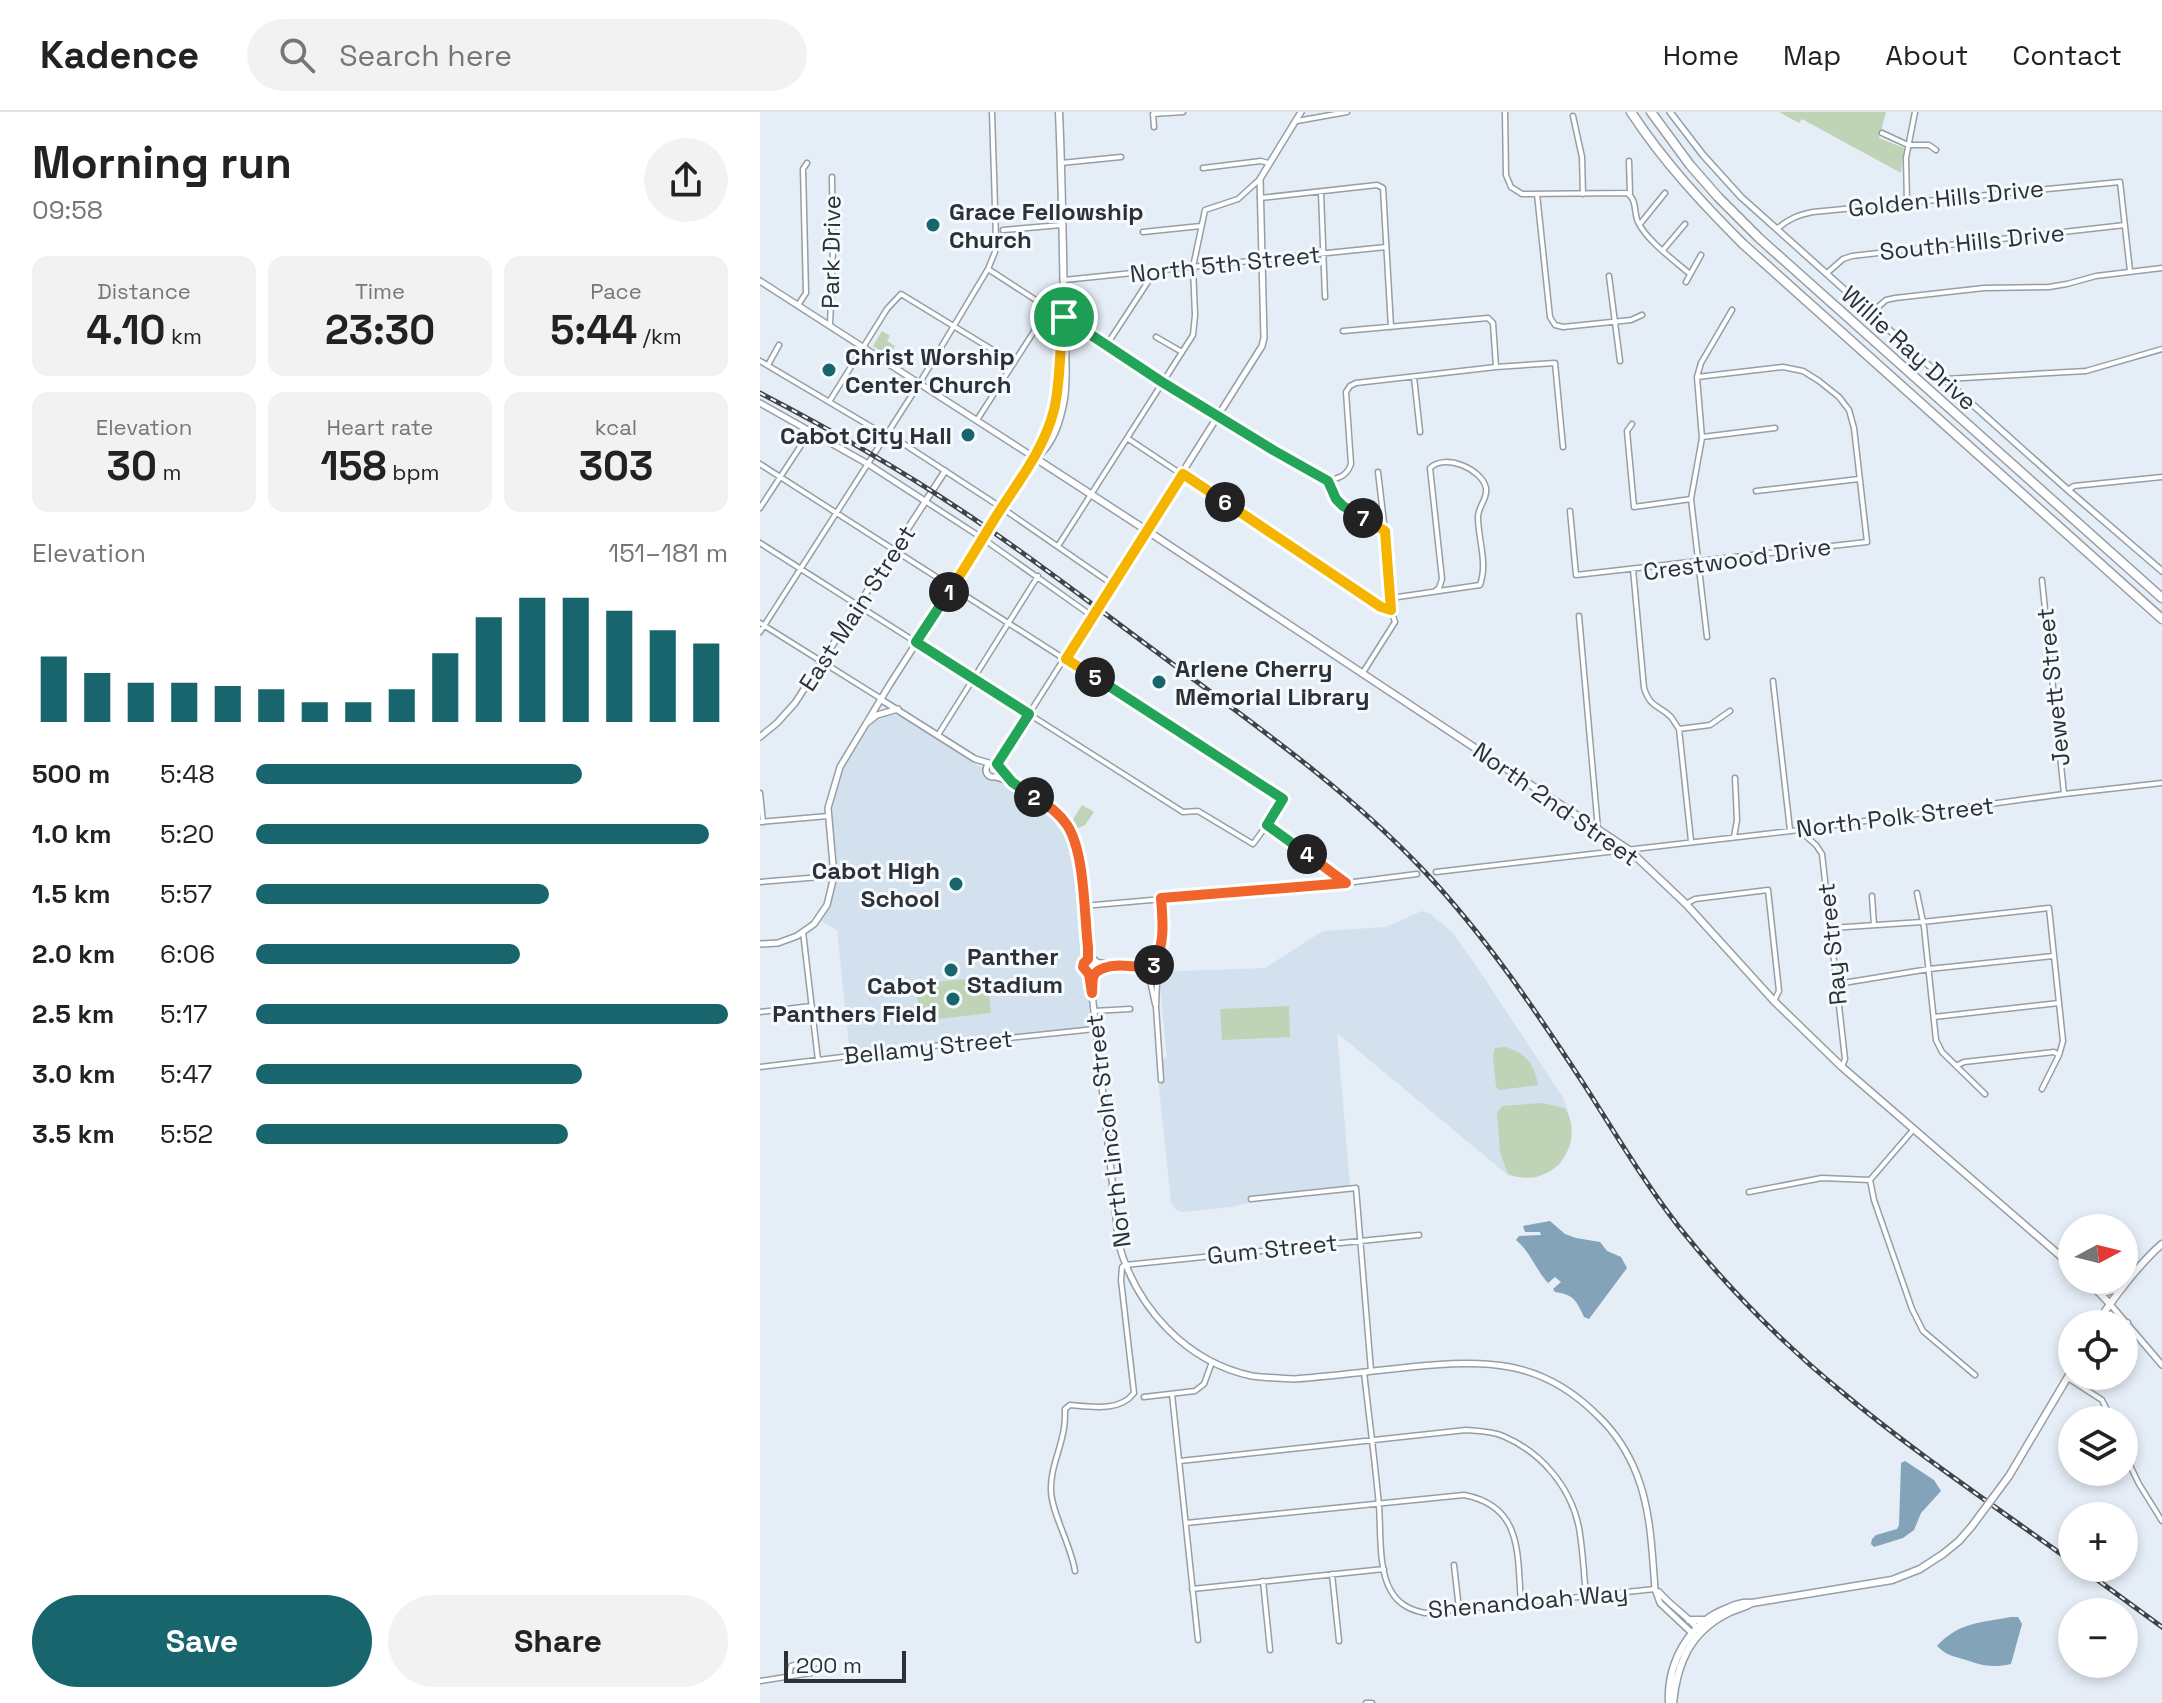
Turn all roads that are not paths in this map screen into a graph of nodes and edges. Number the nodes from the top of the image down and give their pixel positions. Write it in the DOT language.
graph roads {
  1 [pos="992,112"];
  2 [pos="1059,112"];
  3 [pos="1183,112"];
  4 [pos="1301,112"];
  5 [pos="1347,112"];
  6 [pos="1505,112"];
  7 [pos="1631,112"];
  8 [pos="1651,112"];
  9 [pos="1670,112"];
  10 [pos="1915,112"];
  11 [pos="1153,113"];
  12 [pos="1573,116"];
  13 [pos="1297,121"];
  14 [pos="1154,127"];
  15 [pos="1882,133"];
  16 [pos="1908,145"];
  17 [pos="1936,150"];
  18 [pos="1121,157"];
  19 [pos="1629,161"];
  20 [pos="807,163"];
  21 [pos="1061,163"];
  22 [pos="1268,163"];
  23 [pos="1203,168"];
  24 [pos="832,177"];
  25 [pos="1260,179"];
  26 [pos="1321,192"];
  27 [pos="1665,193"];
  28 [pos="1537,194"];
  29 [pos="1583,194"];
  30 [pos="1630,194"];
  31 [pos="1260,198"];
  32 [pos="1907,203"];
  33 [pos="1640,224"];
  34 [pos="1685,224"];
  35 [pos="1063,225"];
  36 [pos="2125,225"];
  37 [pos="1201,226"];
  38 [pos="1777,229"];
  39 [pos="1003,230"];
  40 [pos="1143,232"];
  41 [pos="1386,247"];
  42 [pos="1663,250"];
  43 [pos="1324,254"];
  44 [pos="1701,255"];
  45 [pos="1262,260"];
  46 [pos="1193,267"];
  47 [pos="2162,268"];
  48 [pos="990,271"];
  49 [pos="1155,271"];
  50 [pos="2130,271"];
  51 [pos="1690,274"];
  52 [pos="1826,274"];
  53 [pos="1609,276"];
  54 [pos="1064,280"];
  55 [pos="760,281"];
  56 [pos="1686,282"];
  57 [pos="1325,297"];
  58 [pos="797,305"];
  59 [pos="1049,308"];
  60 [pos="1732,310"];
  61 [pos="1870,314"];
  62 [pos="1642,315"];
  63 [pos="1064,317"];
  64 [pos="1615,321"];
  65 [pos="830,326"];
  66 [pos="954,327"];
  67 [pos="1391,327"];
  68 [pos="1343,331"];
  69 [pos="1156,337"];
  70 [pos="779,345"];
  71 [pos="1106,346"];
  72 [pos="864,348"];
  73 [pos="2162,349"];
  74 [pos="1182,352"];
  75 [pos="760,361"];
  76 [pos="1620,361"];
  77 [pos="1014,363"];
  78 [pos="768,365"];
  79 [pos="1496,367"];
  80 [pos="1414,377"];
  81 [pos="1697,377"];
  82 [pos="1945,379"];
  83 [pos="1162,382"];
  84 [pos="919,384"];
  85 [pos="829,402"];
  86 [pos="760,403"];
  87 [pos="1218,416"];
  88 [pos="976,421"];
  89 [pos="1632,424"];
  90 [pos="1775,428"];
  91 [pos="811,430"];
  92 [pos="1420,432"];
  93 [pos="886,434"];
  94 [pos="1127,438"];
  95 [pos="1702,438"];
  96 [pos="1563,447"];
  97 [pos="1035,458"];
  98 [pos="760,464"];
  99 [pos="868,464"];
  100 [pos="945,471"];
  101 [pos="1378,472"];
  102 [pos="1183,474"];
  103 [pos="780,477"];
  104 [pos="2162,477"];
  105 [pos="1859,479"];
  106 [pos="1328,481"];
  107 [pos="2068,490"];
  108 [pos="1756,491"];
  109 [pos="1092,494"];
  110 [pos="1691,499"];
  111 [pos="925,501"];
  112 [pos="760,508"];
  113 [pos="1002,508"];
  114 [pos="1570,511"];
  115 [pos="837,512"];
  116 [pos="1146,530"];
  117 [pos="1385,531"];
  118 [pos="982,538"];
  119 [pos="760,543"];
  120 [pos="1058,546"];
  121 [pos="894,549"];
  122 [pos="1698,561"];
  123 [pos="1633,569"];
  124 [pos="801,570"];
  125 [pos="2162,571"];
  126 [pos="1038,576"];
  127 [pos="1442,579"];
  128 [pos="2042,580"];
  129 [pos="1112,584"];
  130 [pos="952,588"];
  131 [pos="1452,590"];
  132 [pos="1435,591"];
  133 [pos="1391,598"];
  134 [pos="2162,598"];
  135 [pos="858,606"];
  136 [pos="1391,610"];
  137 [pos="1092,616"];
  138 [pos="1579,616"];
  139 [pos="2162,619"];
  140 [pos="1008,623"];
  141 [pos="762,624"];
  142 [pos="760,632"];
  143 [pos="1707,637"];
  144 [pos="916,642"];
  145 [pos="1066,659"];
  146 [pos="821,662"];
  147 [pos="1362,674"];
  148 [pos="973,679"];
  149 [pos="1773,681"];
  150 [pos="880,699"];
  151 [pos="898,709"];
  152 [pos="1730,711"];
  153 [pos="1029,714"];
  154 [pos="864,727"];
  155 [pos="1679,729"];
  156 [pos="938,735"];
  157 [pos="760,737"];
  158 [pos="975,759"];
  159 [pos="996,766"];
  160 [pos="986,772"];
  161 [pos="996,777"];
  162 [pos="1735,778"];
  163 [pos="1012,782"];
  164 [pos="2162,783"];
  165 [pos="760,793"];
  166 [pos="2064,794"];
  167 [pos="828,816"];
  168 [pos="761,822"];
  169 [pos="1267,825"];
  170 [pos="1598,829"];
  171 [pos="1790,830"];
  172 [pos="1799,830"];
  173 [pos="1734,837"];
  174 [pos="1691,841"];
  175 [pos="1629,850"];
  176 [pos="1436,872"];
  177 [pos="1417,874"];
  178 [pos="834,876"];
  179 [pos="760,882"];
  180 [pos="1346,883"];
  181 [pos="1917,893"];
  182 [pos="1872,896"];
  183 [pos="1161,898"];
  184 [pos="1686,904"];
  185 [pos="1083,906"];
  186 [pos="1922,922"];
  187 [pos="1874,925"];
  188 [pos="1831,928"];
  189 [pos="803,932"];
  190 [pos="760,944"];
  191 [pos="2054,955"];
  192 [pos="1093,966"];
  193 [pos="1155,966"];
  194 [pos="1139,967"];
  195 [pos="1929,969"];
  196 [pos="1149,976"];
  197 [pos="1157,981"];
  198 [pos="1837,984"];
  199 [pos="1774,1001"];
  200 [pos="2059,1003"];
  201 [pos="812,1006"];
  202 [pos="1156,1007"];
  203 [pos="1130,1009"];
  204 [pos="1094,1011"];
  205 [pos="760,1012"];
  206 [pos="1934,1017"];
  207 [pos="1096,1029"];
  208 [pos="2059,1055"];
  209 [pos="818,1060"];
  210 [pos="1956,1066"];
  211 [pos="760,1067"];
  212 [pos="1842,1067"];
  213 [pos="1161,1080"];
  214 [pos="2042,1089"];
  215 [pos="1985,1094"];
  216 [pos="1913,1130"];
  217 [pos="1870,1180"];
  218 [pos="1749,1192"];
  219 [pos="1251,1199"];
  220 [pos="1419,1235"];
  221 [pos="1360,1240"];
  222 [pos="2162,1244"];
  223 [pos="2058,1254"];
  224 [pos="1125,1265"];
  225 [pos="2138,1269"];
  226 [pos="2101,1294"];
  227 [pos="2118,1294"];
  228 [pos="2110,1304"];
  229 [pos="2106,1310"];
  230 [pos="2115,1310"];
  231 [pos="2138,1336"];
  232 [pos="1212,1362"];
  233 [pos="2162,1365"];
  234 [pos="1367,1372"];
  235 [pos="1975,1375"];
  236 [pos="2061,1390"];
  237 [pos="2087,1390"];
  238 [pos="1172,1394"];
  239 [pos="1144,1397"];
  240 [pos="2105,1406"];
  241 [pos="1371,1439"];
  242 [pos="1180,1461"];
  243 [pos="2138,1482"];
  244 [pos="1379,1503"];
  245 [pos="2162,1521"];
  246 [pos="1186,1523"];
  247 [pos="1454,1565"];
  248 [pos="1384,1569"];
  249 [pos="1075,1571"];
  250 [pos="1332,1574"];
  251 [pos="1263,1581"];
  252 [pos="1192,1589"];
  253 [pos="1655,1589"];
  254 [pos="1586,1597"];
  255 [pos="1521,1602"];
  256 [pos="1752,1603"];
  257 [pos="1459,1609"];
  258 [pos="1673,1615"];
  259 [pos="1689,1620"];
  260 [pos="1706,1620"];
  261 [pos="1697,1633"];
  262 [pos="1198,1640"];
  263 [pos="1339,1641"];
  264 [pos="1686,1641"];
  265 [pos="1270,1650"];
  266 [pos="817,1669"];
  267 [pos="801,1674"];
  268 [pos="789,1676"];
  269 [pos="760,1681"];
  270 [pos="1671,1703"];
  1 -- 48 [label="street"];
  2 -- 21 [label="main road"];
  3 -- 11 [label="street"];
  4 -- 13 [label="street"];
  5 -- 13 [label="street"];
  6 -- 28 [label="street"];
  7 -- 139 [label="highway"];
  8 -- 134 [label="highway"];
  9 -- 38 [label="street, Willie Ray Drive"];
  10 -- 16 [label="street"];
  11 -- 14 [label="street"];
  12 -- 29 [label="street"];
  13 -- 22 [label="street"];
  15 -- 16 [label="street"];
  16 -- 17 [label="street"];
  16 -- 32 [label="street"];
  18 -- 21 [label="street"];
  19 -- 30 [label="street"];
  20 -- 58 [label="street"];
  21 -- 35 [label="main road"];
  22 -- 23 [label="street"];
  22 -- 25 [label="street"];
  24 -- 65 [label="street, Park Drive"];
  25 -- 31 [label="street"];
  25 -- 37 [label="street"];
  26 -- 31 [label="street"];
  26 -- 41 [label="street"];
  26 -- 43 [label="street"];
  27 -- 33 [label="street"];
  28 -- 29 [label="street"];
  28 -- 64 [label="street"];
  29 -- 30 [label="street"];
  30 -- 33 [label="street"];
  31 -- 45 [label="street"];
  32 -- 36 [label="street, Golden Hills Drive"];
  32 -- 38 [label="street, Golden Hills Drive"];
  33 -- 42 [label="street"];
  34 -- 42 [label="street"];
  35 -- 39 [label="street"];
  35 -- 54 [label="main road"];
  36 -- 50 [label="street"];
  36 -- 52 [label="street, South Hills Drive"];
  37 -- 40 [label="street"];
  37 -- 46 [label="street"];
  38 -- 52 [label="street, Willie Ray Drive"];
  41 -- 43 [label="street, North 5th Street"];
  41 -- 67 [label="street"];
  42 -- 51 [label="street"];
  43 -- 45 [label="street, North 5th Street"];
  43 -- 57 [label="street"];
  44 -- 51 [label="street"];
  45 -- 46 [label="street, North 5th Street"];
  45 -- 87 [label="street"];
  46 -- 49 [label="street, North 5th Street"];
  46 -- 74 [label="street"];
  47 -- 50 [label="street"];
  48 -- 59 [label="street"];
  48 -- 66 [label="street"];
  49 -- 54 [label="street, North 5th Street"];
  49 -- 71 [label="street"];
  50 -- 61 [label="street"];
  51 -- 56 [label="street"];
  52 -- 61 [label="street, Willie Ray Drive"];
  53 -- 64 [label="street"];
  54 -- 63 [label="main road"];
  55 -- 58 [label="street, North 2nd Street"];
  58 -- 65 [label="street, North 2nd Street"];
  59 -- 63 [label="street"];
  59 -- 77 [label="street"];
  60 -- 81 [label="street"];
  61 -- 82 [label="street, Willie Ray Drive"];
  62 -- 64 [label="street"];
  63 -- 71 [label="street"];
  63 -- 97 [label="main road"];
  64 -- 76 [label="street"];
  65 -- 72 [label="street, North 2nd Street"];
  66 -- 72 [label="street"];
  66 -- 77 [label="street"];
  66 -- 84 [label="street"];
  67 -- 68 [label="street"];
  67 -- 79 [label="street"];
  69 -- 74 [label="street"];
  70 -- 78 [label="street"];
  71 -- 83 [label="street"];
  72 -- 84 [label="street, North 2nd Street"];
  72 -- 85 [label="street"];
  73 -- 82 [label="street"];
  74 -- 83 [label="street"];
  75 -- 78 [label="street"];
  77 -- 88 [label="street"];
  78 -- 85 [label="street"];
  79 -- 80 [label="street"];
  79 -- 96 [label="street"];
  80 -- 92 [label="street"];
  80 -- 106 [label="street"];
  81 -- 95 [label="street"];
  81 -- 105 [label="street"];
  82 -- 107 [label="street, Willie Ray Drive"];
  83 -- 87 [label="street"];
  83 -- 94 [label="street"];
  84 -- 88 [label="street, North 2nd Street"];
  84 -- 93 [label="street"];
  85 -- 93 [label="street"];
  86 -- 91 [label="street"];
  87 -- 102 [label="street"];
  87 -- 106 [label="street"];
  88 -- 97 [label="street, North 2nd Street"];
  89 -- 110 [label="street"];
  90 -- 95 [label="street"];
  91 -- 99 [label="street"];
  91 -- 103 [label="street"];
  93 -- 99 [label="street"];
  93 -- 100 [label="street"];
  94 -- 102 [label="street"];
  94 -- 109 [label="street"];
  95 -- 110 [label="street"];
  97 -- 109 [label="main road, North 2nd Street"];
  97 -- 113 [label="street"];
  98 -- 103 [label="street"];
  99 -- 111 [label="street"];
  99 -- 115 [label="street"];
  100 -- 111 [label="street, East Main Street"];
  100 -- 113 [label="street"];
  101 -- 117 [label="street"];
  102 -- 116 [label="street"];
  102 -- 136 [label="street"];
  103 -- 112 [label="street"];
  103 -- 115 [label="street"];
  104 -- 107 [label="street"];
  105 -- 108 [label="street"];
  105 -- 122 [label="street, Crestwood Drive"];
  106 -- 117 [label="street"];
  107 -- 125 [label="street, Willie Ray Drive"];
  109 -- 116 [label="main road, North 2nd Street"];
  109 -- 120 [label="street"];
  110 -- 122 [label="street"];
  111 -- 118 [label="street"];
  111 -- 121 [label="street, East Main Street"];
  113 -- 118 [label="street"];
  113 -- 120 [label="street"];
  114 -- 123 [label="street"];
  115 -- 121 [label="street"];
  115 -- 124 [label="street"];
  116 -- 129 [label="street"];
  116 -- 147 [label="main road, North 2nd Street"];
  117 -- 133 [label="street"];
  118 -- 126 [label="street"];
  118 -- 130 [label="street"];
  119 -- 124 [label="street"];
  120 -- 129 [label="street"];
  121 -- 130 [label="street"];
  121 -- 135 [label="street, East Main Street"];
  122 -- 123 [label="street, Crestwood Drive"];
  122 -- 143 [label="street"];
  123 -- 155 [label="street, Crestwood Drive"];
  124 -- 135 [label="street"];
  124 -- 141 [label="street"];
  126 -- 137 [label="street"];
  126 -- 140 [label="street"];
  127 -- 131 [label="street"];
  127 -- 131 [label="street"];
  127 -- 132 [label="street"];
  128 -- 166 [label="street, Jewett Street"];
  129 -- 137 [label="street"];
  130 -- 140 [label="street"];
  130 -- 144 [label="street"];
  131 -- 132 [label="street"];
  132 -- 133 [label="street"];
  133 -- 136 [label="street"];
  135 -- 144 [label="street"];
  135 -- 146 [label="street, East Main Street"];
  136 -- 147 [label="street"];
  137 -- 145 [label="street"];
  138 -- 170 [label="street"];
  140 -- 145 [label="street"];
  140 -- 148 [label="street"];
  141 -- 142 [label="street"];
  141 -- 146 [label="street"];
  144 -- 148 [label="street"];
  144 -- 150 [label="street"];
  145 -- 153 [label="street"];
  145 -- 169 [label="street"];
  146 -- 150 [label="street"];
  146 -- 157 [label="street, East Main Street"];
  147 -- 170 [label="main road, North 2nd Street"];
  148 -- 153 [label="street"];
  148 -- 156 [label="street"];
  149 -- 171 [label="street"];
  150 -- 151 [label="street, North Lincoln Street"];
  150 -- 154 [label="street"];
  151 -- 154 [label="street"];
  151 -- 156 [label="street, North Lincoln Street"];
  152 -- 155 [label="street"];
  153 -- 159 [label="street"];
  153 -- 169 [label="street"];
  154 -- 167 [label="street"];
  155 -- 174 [label="street"];
  156 -- 158 [label="street, North Lincoln Street"];
  158 -- 159 [label="street, North Lincoln Street"];
  158 -- 160 [label="street, North Lincoln Street"];
  159 -- 160 [label="street"];
  159 -- 161 [label="street"];
  159 -- 163 [label="street, North Lincoln Street"];
  160 -- 161 [label="street, North Lincoln Street"];
  161 -- 163 [label="street, North Lincoln Street"];
  162 -- 173 [label="street"];
  163 -- 185 [label="street, North Lincoln Street"];
  164 -- 166 [label="street, North Polk Street"];
  165 -- 168 [label="street"];
  166 -- 172 [label="street, North Polk Street"];
  167 -- 168 [label="street"];
  167 -- 178 [label="street"];
  169 -- 180 [label="street"];
  170 -- 175 [label="main road, North 2nd Street"];
  171 -- 172 [label="street, North Polk Street"];
  171 -- 173 [label="street, North Polk Street"];
  172 -- 188 [label="street, Ray Street"];
  173 -- 174 [label="street, North Polk Street"];
  174 -- 175 [label="street, North Polk Street"];
  175 -- 176 [label="street, North Polk Street"];
  175 -- 184 [label="main road, North 2nd Street"];
  177 -- 180 [label="street"];
  178 -- 179 [label="street"];
  178 -- 189 [label="street"];
  180 -- 183 [label="street"];
  181 -- 186 [label="street"];
  182 -- 187 [label="street"];
  183 -- 185 [label="street"];
  183 -- 193 [label="street"];
  184 -- 199 [label="main road, North 2nd Street"];
  184 -- 199 [label="street"];
  185 -- 192 [label="street, North Lincoln Street"];
  186 -- 187 [label="street"];
  186 -- 191 [label="street"];
  186 -- 195 [label="street"];
  187 -- 188 [label="street"];
  188 -- 198 [label="street, Ray Street"];
  189 -- 190 [label="street"];
  189 -- 201 [label="street"];
  191 -- 195 [label="street"];
  191 -- 200 [label="street"];
  192 -- 194 [label="street"];
  192 -- 204 [label="street, North Lincoln Street"];
  193 -- 194 [label="street"];
  193 -- 196 [label="street"];
  193 -- 197 [label="street"];
  194 -- 196 [label="street"];
  195 -- 198 [label="street"];
  195 -- 206 [label="street"];
  196 -- 197 [label="street"];
  196 -- 202 [label="street"];
  197 -- 202 [label="street"];
  198 -- 212 [label="street, Ray Street"];
  199 -- 212 [label="main road, North 2nd Street"];
  200 -- 206 [label="street"];
  200 -- 208 [label="street"];
  201 -- 205 [label="street"];
  201 -- 209 [label="street"];
  202 -- 213 [label="street"];
  203 -- 204 [label="street"];
  204 -- 207 [label="street, North Lincoln Street"];
  206 -- 210 [label="street"];
  207 -- 209 [label="street, Bellamy Street"];
  207 -- 224 [label="street, North Lincoln Street"];
  208 -- 210 [label="street"];
  208 -- 214 [label="street"];
  209 -- 211 [label="street, Bellamy Street"];
  210 -- 215 [label="street"];
  212 -- 216 [label="main road, North 2nd Street"];
  216 -- 217 [label="street"];
  216 -- 223 [label="main road, North 2nd Street"];
  217 -- 218 [label="street"];
  217 -- 235 [label="street"];
  219 -- 221 [label="street, Shenandoah Way"];
  220 -- 221 [label="street, Gum Street"];
  221 -- 224 [label="street, Gum Street"];
  221 -- 234 [label="street, Shenandoah Way"];
  222 -- 225 [label="main road"];
  224 -- 232 [label="street, North Lincoln Street"];
  224 -- 249 [label="street"];
  226 -- 228 [label="main road"];
  227 -- 228 [label="main road"];
  228 -- 229 [label="main road"];
  228 -- 230 [label="street"];
  231 -- 233 [label="street"];
  232 -- 234 [label="street, North Lincoln Street"];
  232 -- 238 [label="street"];
  234 -- 241 [label="street, Shenandoah Way"];
  234 -- 253 [label="street, North Lincoln Street"];
  236 -- 256 [label="main road, bridge"];
  237 -- 240 [label="street"];
  238 -- 239 [label="street"];
  238 -- 242 [label="street"];
  241 -- 242 [label="street"];
  241 -- 244 [label="street, Shenandoah Way"];
  241 -- 254 [label="street"];
  242 -- 246 [label="street"];
  243 -- 245 [label="street"];
  244 -- 246 [label="street"];
  244 -- 248 [label="street, Shenandoah Way"];
  244 -- 255 [label="street"];
  246 -- 252 [label="street"];
  247 -- 257 [label="street"];
  248 -- 250 [label="street"];
  248 -- 257 [label="street, Shenandoah Way"];
  250 -- 251 [label="street"];
  250 -- 263 [label="street"];
  251 -- 252 [label="street"];
  251 -- 265 [label="street"];
  252 -- 262 [label="street"];
  253 -- 254 [label="street, Shenandoah Way"];
  253 -- 258 [label="street, North Lincoln Street"];
  253 -- 259 [label="street"];
  254 -- 255 [label="street, Shenandoah Way"];
  255 -- 257 [label="street, Shenandoah Way"];
  256 -- 260 [label="main road"];
  256 -- 261 [label="main road"];
  258 -- 261 [label="street, North Lincoln Street"];
  258 -- 264 [label="street"];
  259 -- 260 [label="main road"];
  259 -- 261 [label="street"];
  260 -- 261 [label="main road"];
  261 -- 264 [label="main road"];
  261 -- 270 [label="main road"];
  264 -- 270 [label="main road"];
  266 -- 267 [label="street"];
  267 -- 268 [label="street"];
  267 -- 268 [label="street"];
  268 -- 269 [label="street"];
}
